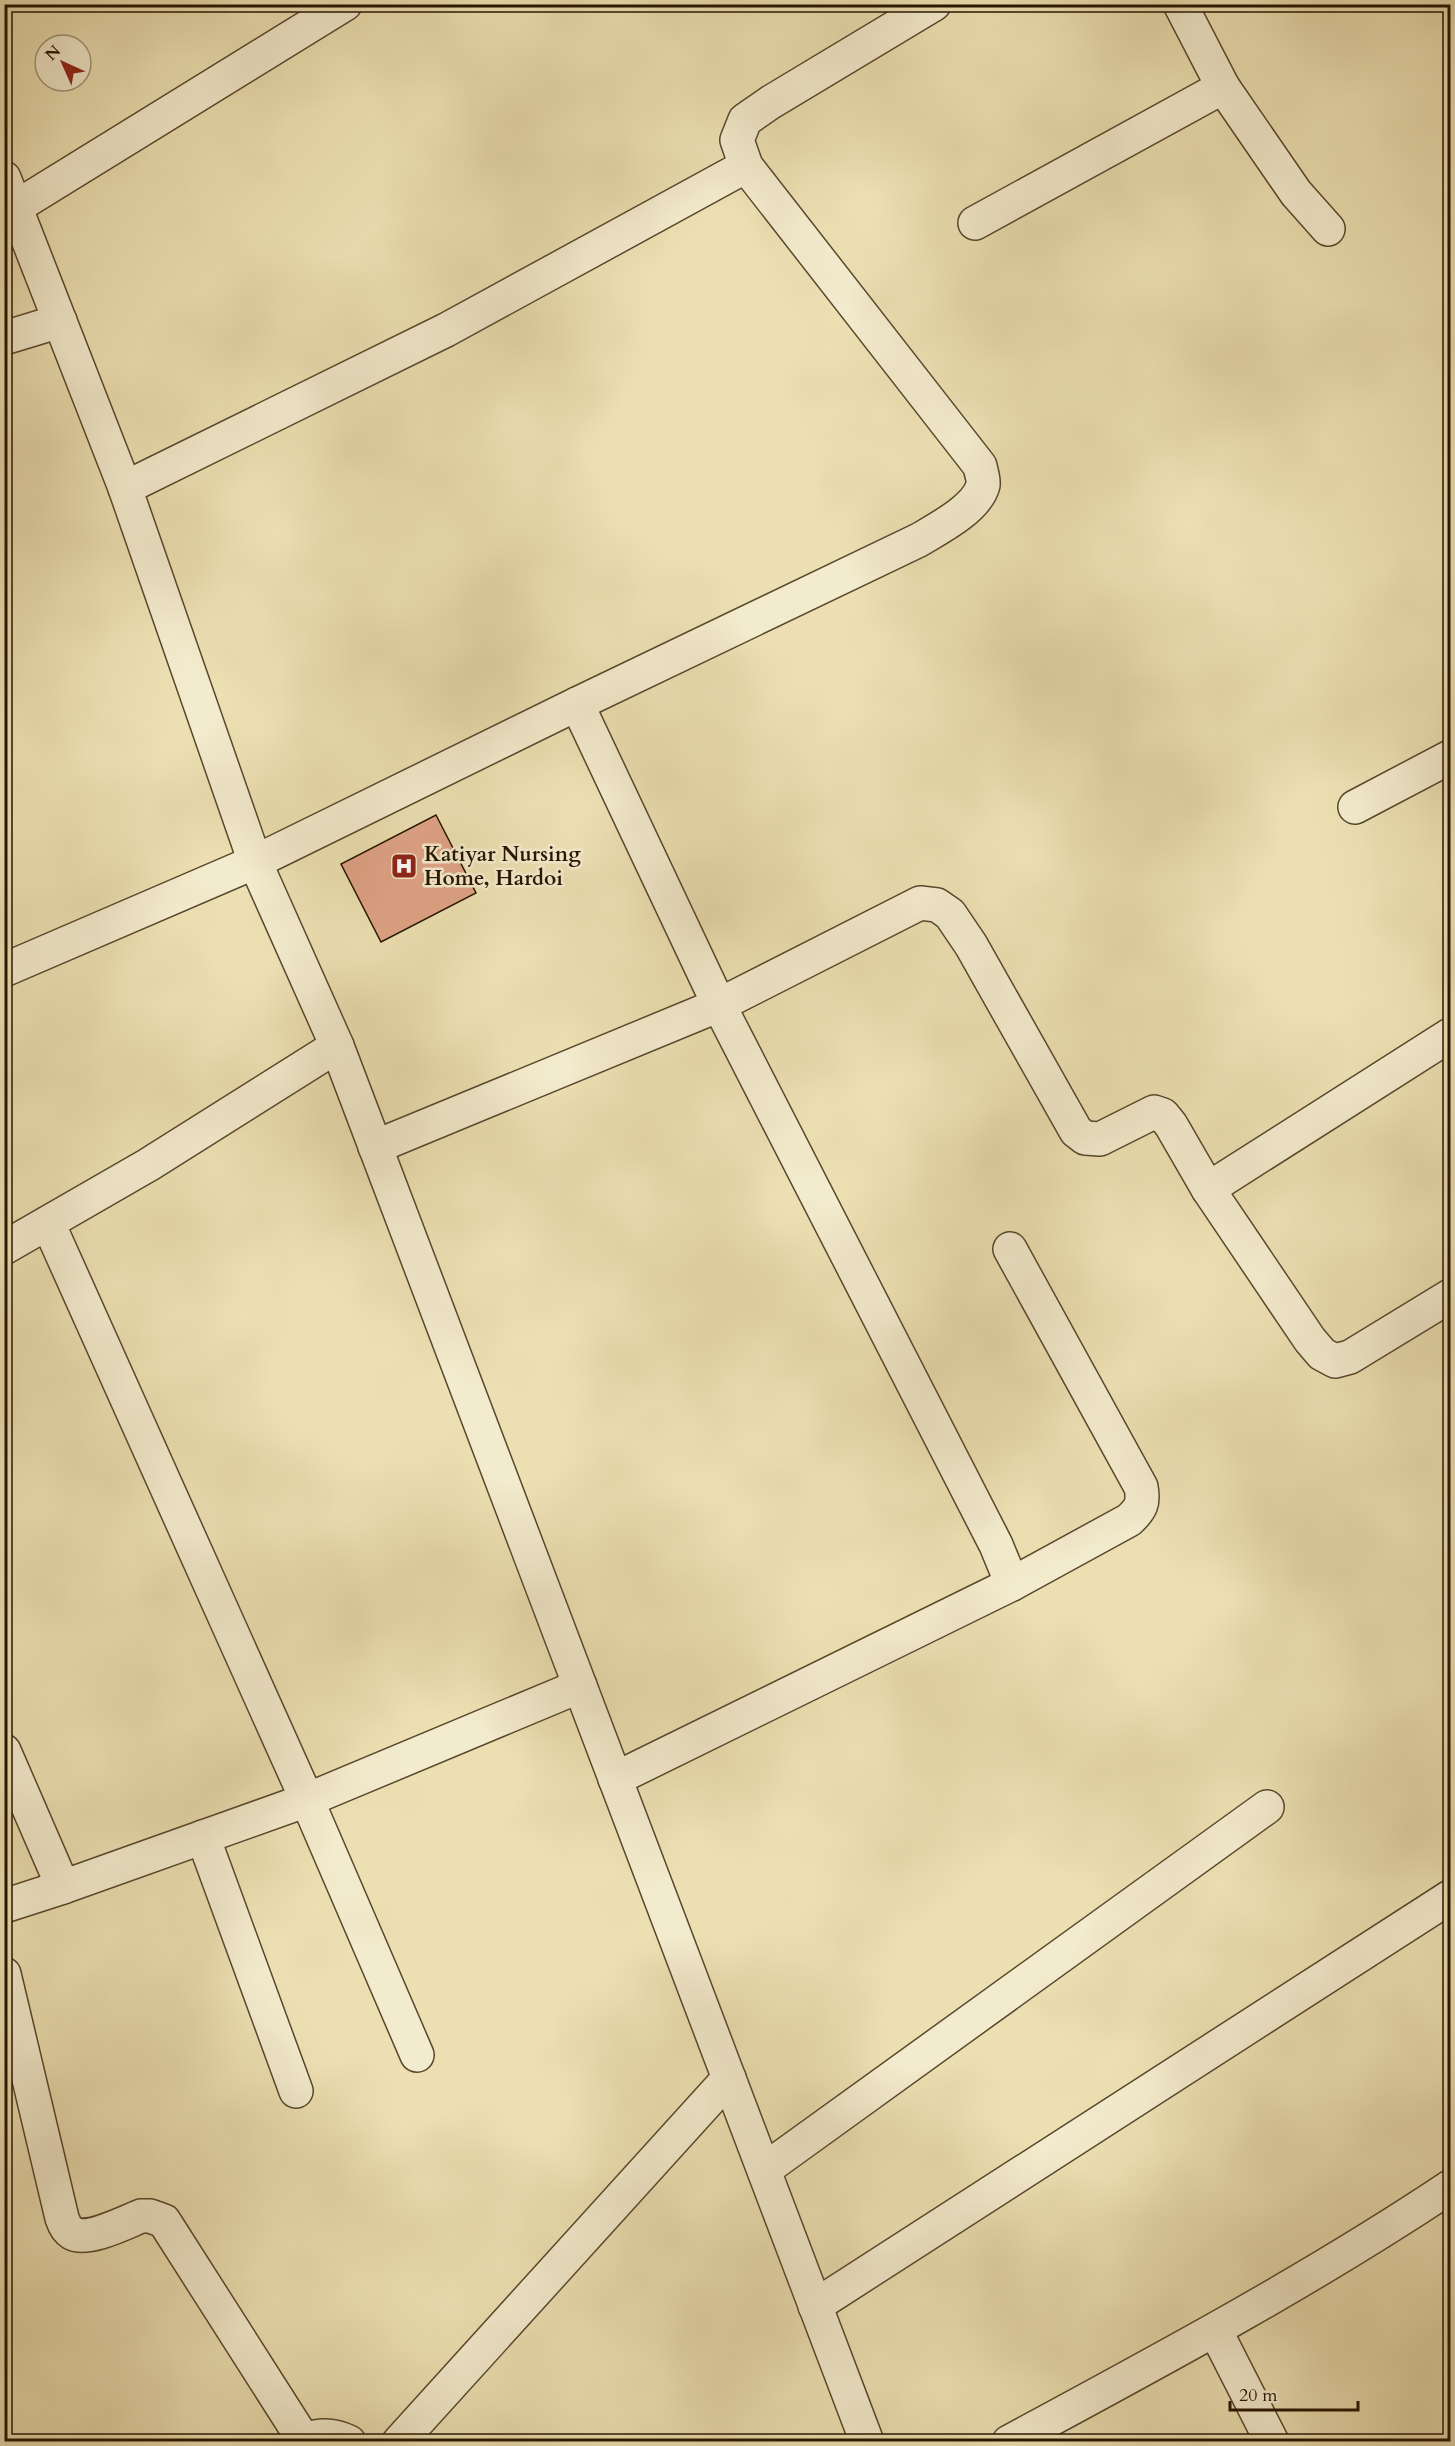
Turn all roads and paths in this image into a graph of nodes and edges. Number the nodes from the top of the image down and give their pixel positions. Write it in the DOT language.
graph roads {
  1 [pos="345,4"];
  2 [pos="934,4"];
  3 [pos="1180,4"];
  4 [pos="1223,87"];
  5 [pos="746,166"];
  6 [pos="10,192"];
  7 [pos="975,224"];
  8 [pos="1328,229"];
  9 [pos="60,321"];
  10 [pos="4,338"];
  11 [pos="125,488"];
  12 [pos="577,704"];
  13 [pos="1450,757"];
  14 [pos="1355,807"];
  15 [pos="255,862"];
  16 [pos="4,970"];
  17 [pos="719,1005"];
  18 [pos="1450,1035"];
  19 [pos="337,1046"];
  20 [pos="375,1147"];
  21 [pos="1208,1189"];
  22 [pos="48,1223"];
  23 [pos="4,1248"];
  24 [pos="1010,1249"];
  25 [pos="1450,1296"];
  26 [pos="1012,1584"];
  27 [pos="580,1686"];
  28 [pos="4,1751"];
  29 [pos="615,1779"];
  30 [pos="308,1800"];
  31 [pos="1267,1807"];
  32 [pos="203,1837"];
  33 [pos="63,1887"];
  34 [pos="1450,1898"];
  35 [pos="4,1906"];
  36 [pos="4,1974"];
  37 [pos="417,2055"];
  38 [pos="729,2078"];
  39 [pos="296,2091"];
  40 [pos="764,2170"];
  41 [pos="1450,2187"];
  42 [pos="815,2306"];
  43 [pos="1215,2330"];
  44 [pos="299,2440"];
  45 [pos="349,2442"];
  46 [pos="399,2442"];
  47 [pos="867,2442"];
  48 [pos="1010,2442"];
  49 [pos="1272,2442"];
  1 -- 6 [label="street"];
  2 -- 5 [label="street"];
  3 -- 4 [label="street"];
  4 -- 7 [label="street"];
  4 -- 8 [label="street"];
  5 -- 11 [label="street"];
  5 -- 12 [label="street"];
  6 -- 9 [label="street"];
  9 -- 10 [label="street"];
  9 -- 11 [label="street"];
  11 -- 15 [label="street"];
  12 -- 15 [label="street"];
  12 -- 17 [label="street"];
  13 -- 14 [label="street"];
  15 -- 16 [label="street"];
  15 -- 19 [label="street"];
  17 -- 20 [label="street"];
  17 -- 21 [label="street"];
  17 -- 26 [label="street"];
  18 -- 21 [label="street"];
  19 -- 20 [label="street"];
  19 -- 22 [label="street"];
  20 -- 27 [label="street"];
  21 -- 25 [label="street"];
  22 -- 23 [label="street"];
  22 -- 30 [label="street"];
  24 -- 26 [label="street"];
  26 -- 29 [label="street"];
  27 -- 29 [label="street"];
  27 -- 30 [label="street"];
  28 -- 33 [label="street"];
  29 -- 38 [label="street"];
  30 -- 32 [label="street"];
  30 -- 37 [label="street"];
  31 -- 40 [label="street"];
  32 -- 33 [label="street"];
  32 -- 39 [label="street"];
  33 -- 35 [label="street"];
  34 -- 42 [label="street"];
  36 -- 44 [label="street"];
  38 -- 40 [label="street"];
  38 -- 46 [label="street"];
  40 -- 42 [label="street"];
  41 -- 43 [label="street"];
  42 -- 47 [label="street"];
  43 -- 48 [label="street"];
  43 -- 49 [label="street"];
  44 -- 45 [label="street"];
}
